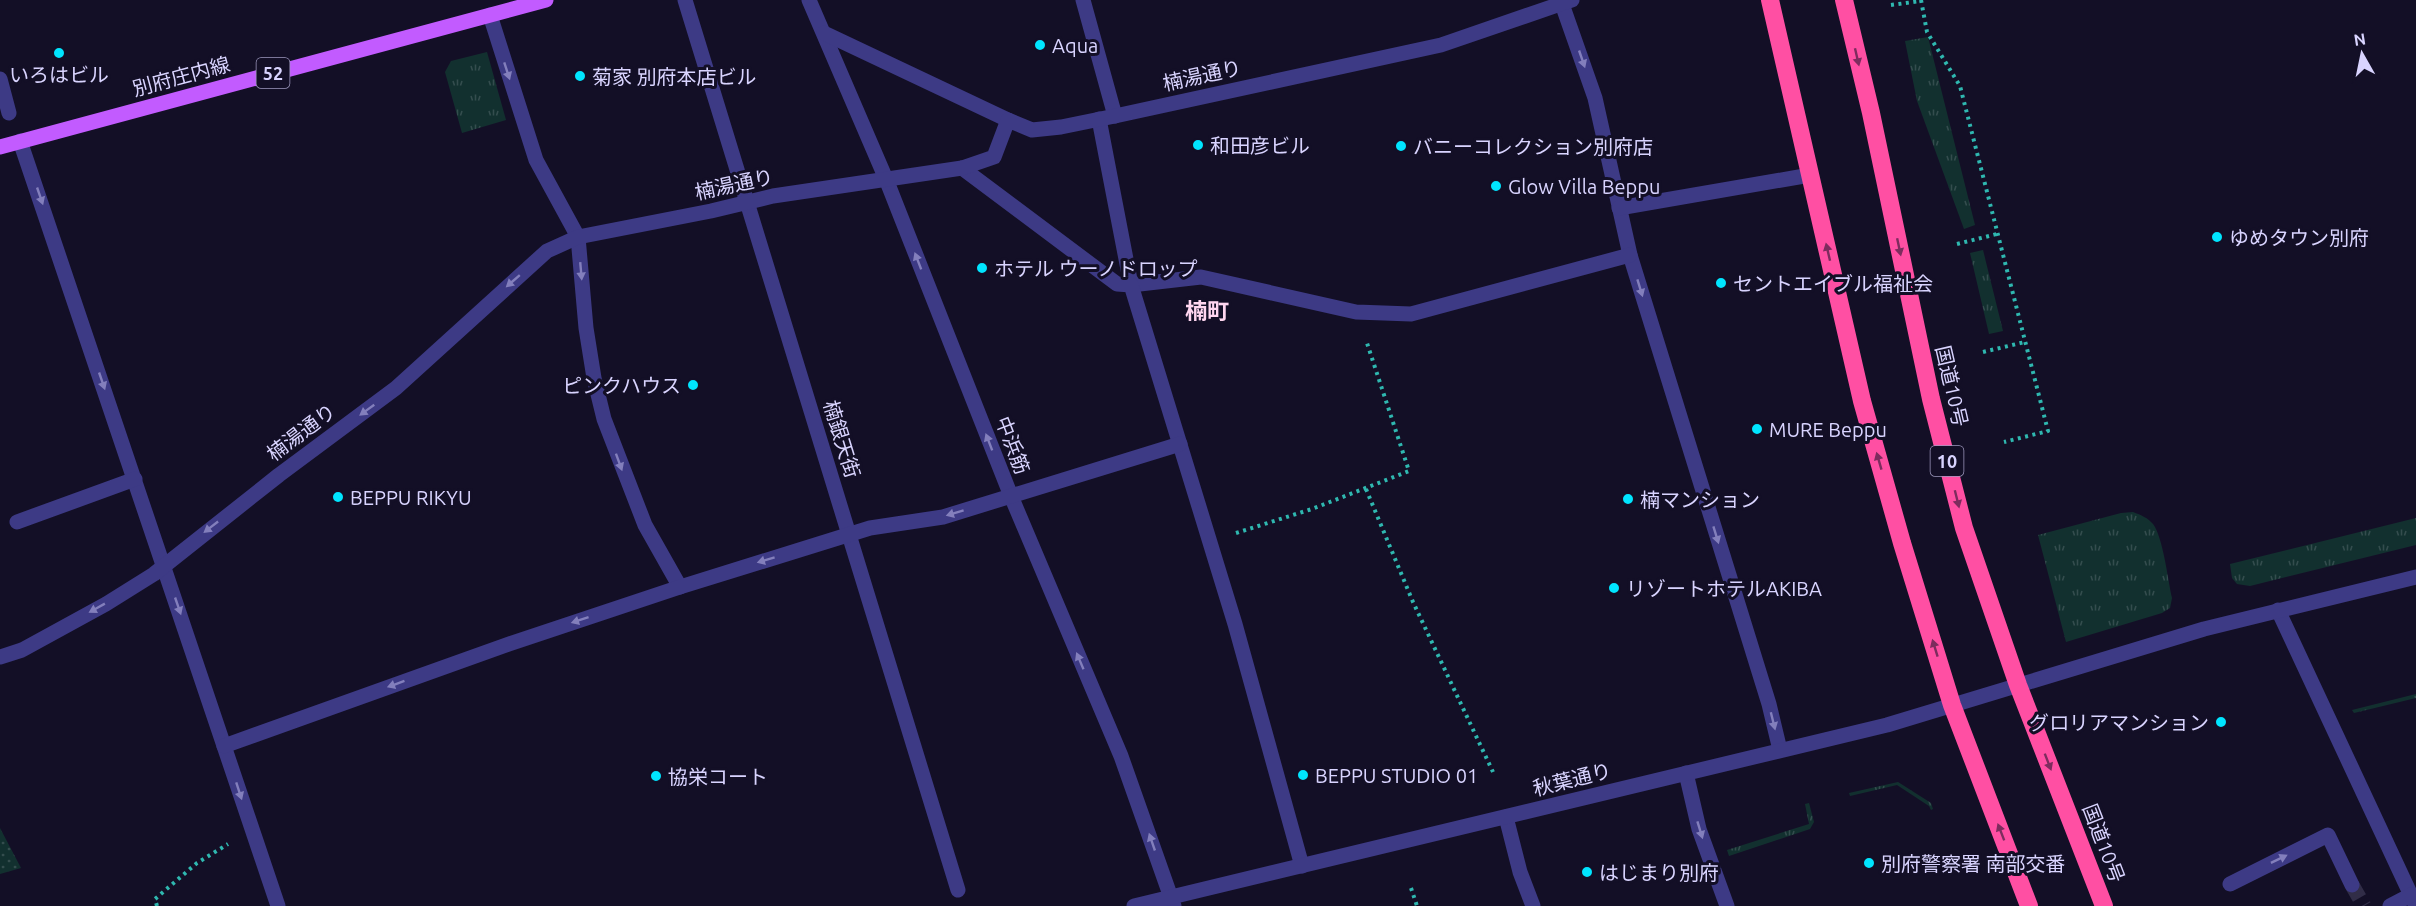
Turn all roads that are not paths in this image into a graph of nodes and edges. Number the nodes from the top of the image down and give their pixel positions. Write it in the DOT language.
graph roads {
  1 [pos="546,0"];
  2 [pos="685,0"];
  3 [pos="809,0"];
  4 [pos="1083,0"];
  5 [pos="1770,0"];
  6 [pos="1844,0"];
  7 [pos="1568,2"];
  8 [pos="490,15"];
  9 [pos="824,33"];
  10 [pos="0,79"];
  11 [pos="9,113"];
  12 [pos="1115,116"];
  13 [pos="1099,119"];
  14 [pos="1008,120"];
  15 [pos="21,141"];
  16 [pos="0,147"];
  17 [pos="963,168"];
  18 [pos="1810,175"];
  19 [pos="886,179"];
  20 [pos="747,202"];
  21 [pos="1619,207"];
  22 [pos="578,237"];
  23 [pos="1630,255"];
  24 [pos="1131,285"];
  25 [pos="1180,444"];
  26 [pos="135,479"];
  27 [pos="1011,496"];
  28 [pos="17,522"];
  29 [pos="849,534"];
  30 [pos="164,565"];
  31 [pos="2416,577"];
  32 [pos="680,587"];
  33 [pos="2278,610"];
  34 [pos="0,657"];
  35 [pos="2018,685"];
  36 [pos="1952,705"];
  37 [pos="224,746"];
  38 [pos="1780,750"];
  39 [pos="1686,773"];
  40 [pos="1506,817"];
  41 [pos="1302,866"];
  42 [pos="2230,884"];
  43 [pos="2352,885"];
  44 [pos="958,891"];
  45 [pos="2413,901"];
  46 [pos="1172,902"];
  47 [pos="278,906"];
  48 [pos="1134,906"];
  49 [pos="1533,906"];
  50 [pos="1727,906"];
  51 [pos="2029,906"];
  52 [pos="2104,906"];
  53 [pos="2390,906"];
  1 -- 8 [label="main road, 別府庄内線 / 52"];
  2 -- 20 [label="street, 楠銀天街"];
  3 -- 9 [label="street, 中浜筋"];
  4 -- 12 [label="street"];
  5 -- 18 [label="highway"];
  6 -- 35 [label="highway, 国道10号 / 10, one-way"];
  7 -- 12 [label="street, 楠湯通り"];
  7 -- 21 [label="street, one-way"];
  8 -- 15 [label="main road, 別府庄内線 / 52"];
  8 -- 22 [label="street, one-way"];
  9 -- 14 [label="street"];
  9 -- 19 [label="street, 中浜筋"];
  10 -- 11 [label="street"];
  12 -- 13 [label="street, 楠湯通り"];
  13 -- 14 [label="street, 楠湯通り"];
  13 -- 24 [label="street"];
  14 -- 17 [label="street, 楠湯通り"];
  15 -- 16 [label="main road, 別府庄内線 / 52"];
  15 -- 26 [label="street, one-way"];
  17 -- 19 [label="street, 楠湯通り"];
  17 -- 24 [label="street"];
  18 -- 21 [label="street"];
  36 -- 18 [label="highway, one-way"];
  19 -- 20 [label="street, 楠湯通り"];
  27 -- 19 [label="street, 中浜筋, one-way"];
  20 -- 22 [label="street, 楠湯通り"];
  20 -- 29 [label="street, 楠銀天街"];
  21 -- 23 [label="street"];
  22 -- 30 [label="street, 楠湯通り, one-way"];
  22 -- 32 [label="street, one-way"];
  23 -- 24 [label="street"];
  23 -- 38 [label="street, one-way"];
  24 -- 25 [label="street"];
  25 -- 27 [label="street"];
  25 -- 41 [label="street"];
  26 -- 28 [label="street"];
  26 -- 30 [label="street"];
  27 -- 29 [label="street, one-way"];
  46 -- 27 [label="street, 中浜筋, one-way"];
  29 -- 32 [label="street, one-way"];
  29 -- 44 [label="street, 楠銀天街"];
  30 -- 34 [label="street, 楠湯通り, one-way"];
  30 -- 37 [label="street, one-way"];
  31 -- 33 [label="street, 秋葉通り"];
  32 -- 37 [label="street, one-way"];
  33 -- 35 [label="street, 秋葉通り"];
  33 -- 45 [label="street"];
  35 -- 36 [label="street, 秋葉通り"];
  35 -- 52 [label="highway, 国道10号 / 10, one-way"];
  36 -- 38 [label="street, 秋葉通り"];
  51 -- 36 [label="highway, one-way"];
  37 -- 47 [label="street, one-way"];
  38 -- 39 [label="street, 秋葉通り"];
  39 -- 40 [label="street, 秋葉通り"];
  39 -- 50 [label="street, one-way"];
  40 -- 41 [label="street, 秋葉通り"];
  40 -- 49 [label="street"];
  41 -- 46 [label="street, 秋葉通り"];
  42 -- 43 [label="street, one-way"];
  45 -- 53 [label="street"];
  46 -- 48 [label="street, 秋葉通り"];
}
